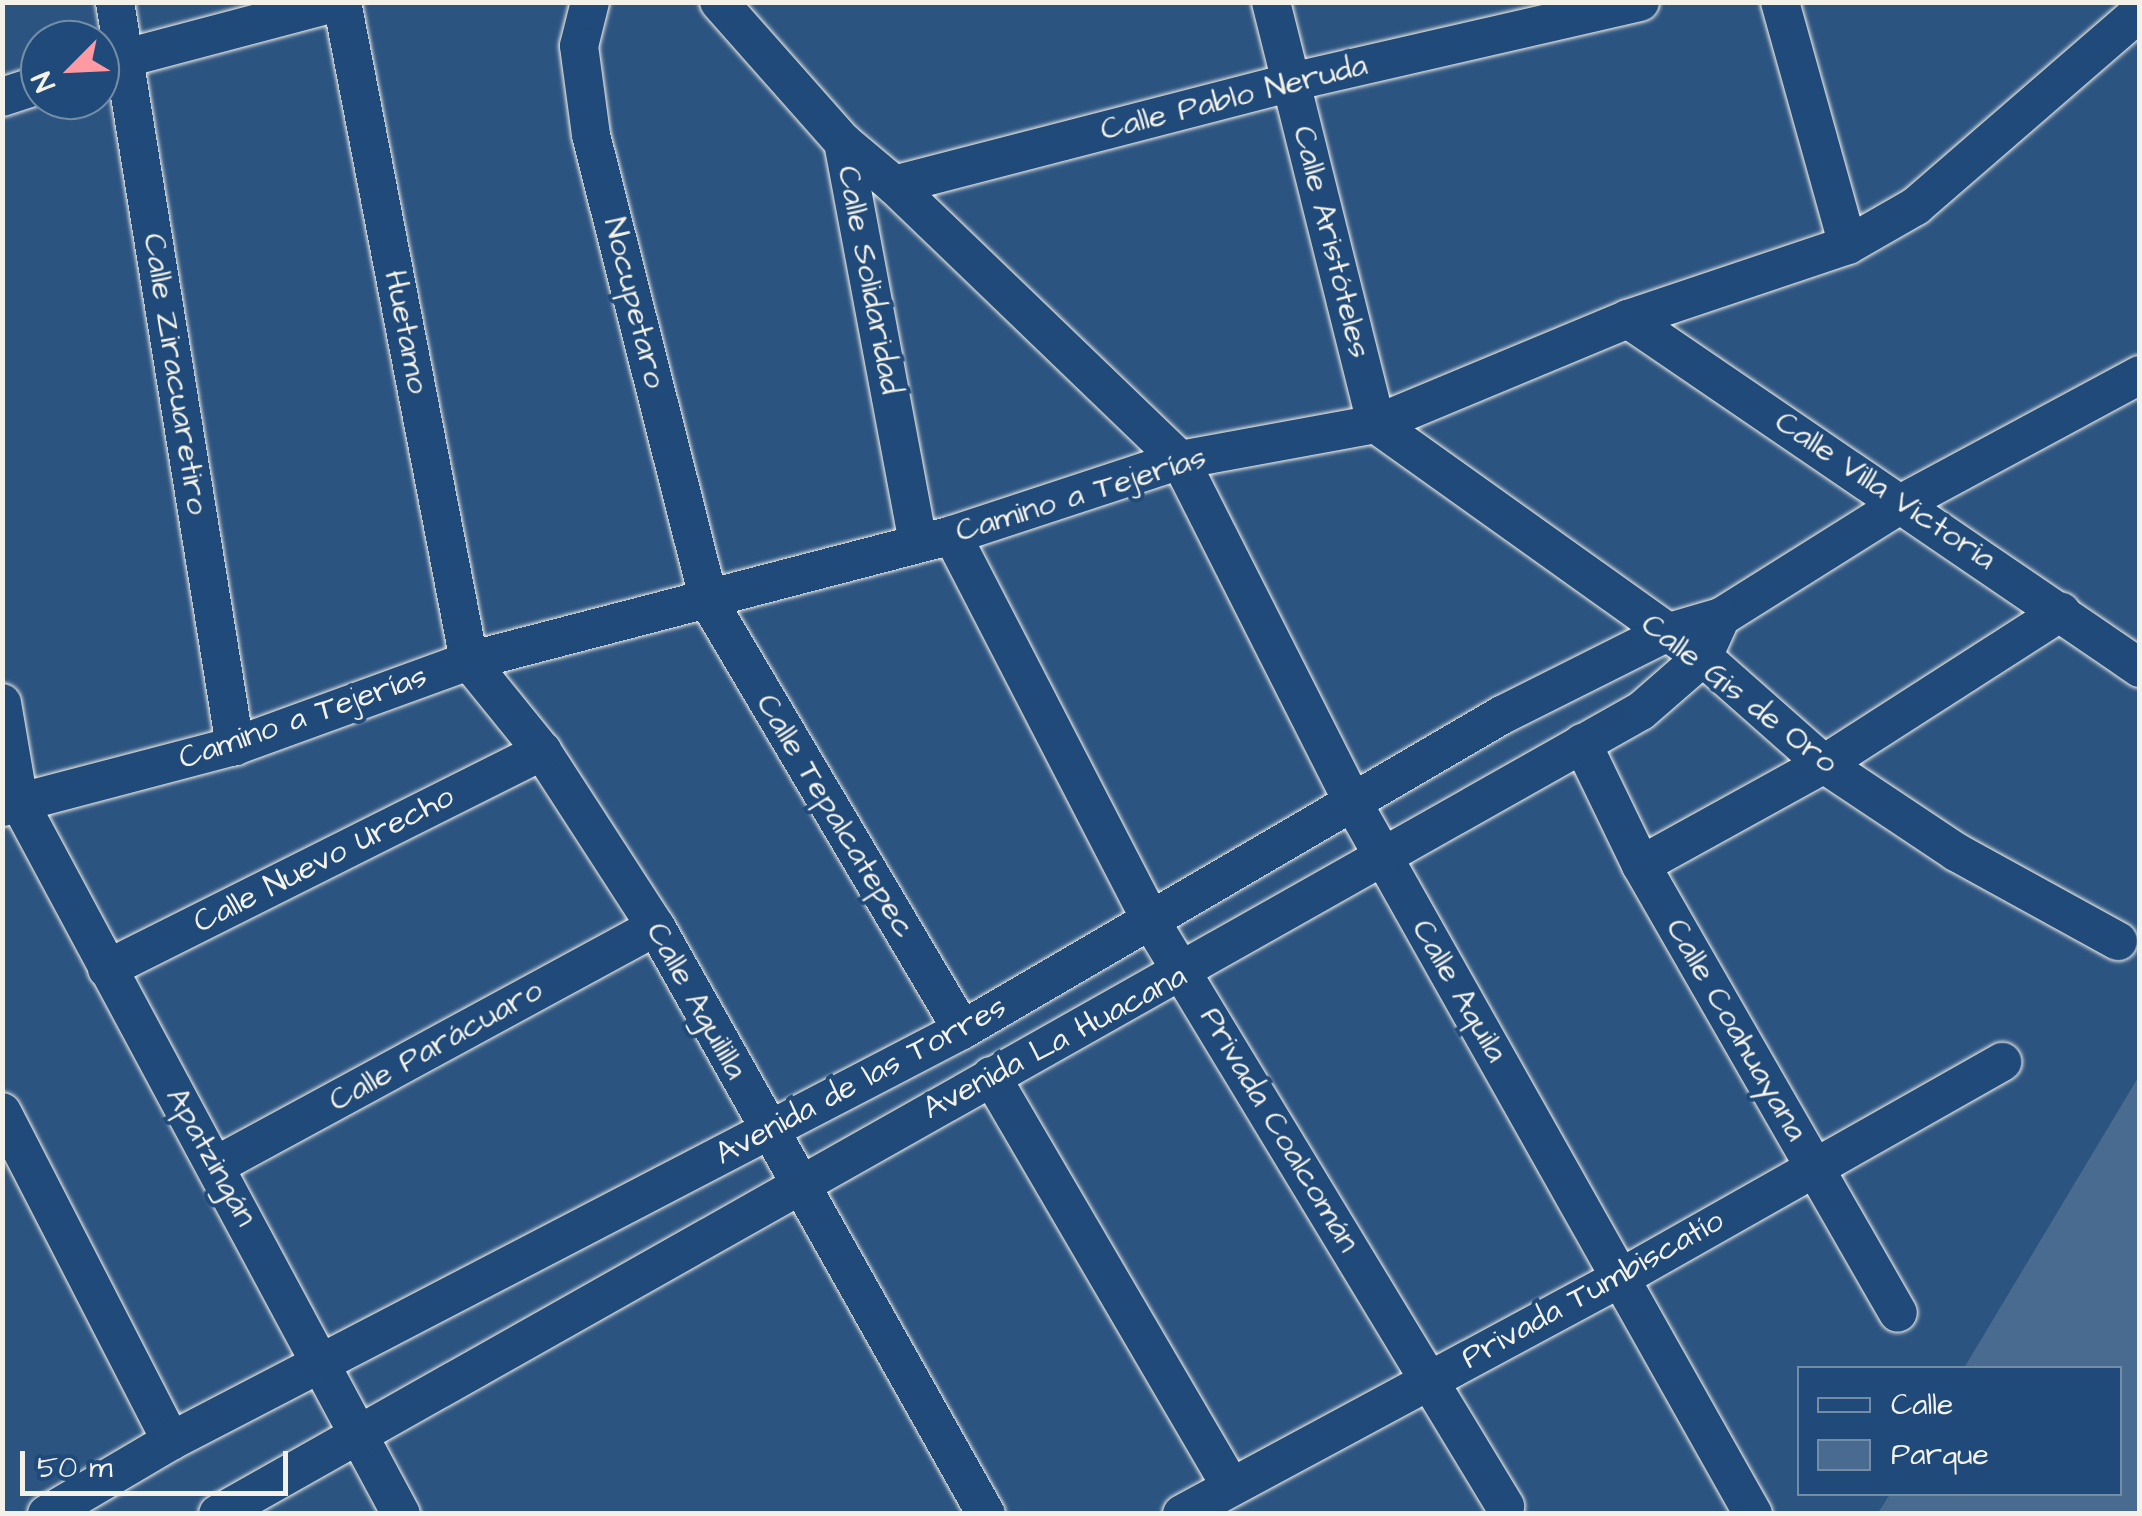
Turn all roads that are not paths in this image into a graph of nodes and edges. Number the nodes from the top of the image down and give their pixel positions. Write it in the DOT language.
graph roads {
  1 [pos="340,2"];
  2 [pos="590,2"];
  3 [pos="720,2"];
  4 [pos="1270,2"];
  5 [pos="1640,2"];
  6 [pos="1780,2"];
  7 [pos="2140,12"];
  8 [pos="120,60"];
  9 [pos="1291,82"];
  10 [pos="120,107"];
  11 [pos="843,142"];
  12 [pos="894,185"];
  13 [pos="1848,245"];
  14 [pos="1628,319"];
  15 [pos="2140,375"];
  16 [pos="1376,424"];
  17 [pos="1180,460"];
  18 [pos="1904,502"];
  19 [pos="935,539"];
  20 [pos="709,602"];
  21 [pos="2061,612"];
  22 [pos="1722,617"];
  23 [pos="1666,633"];
  24 [pos="1702,658"];
  25 [pos="468,661"];
  26 [pos="2140,668"];
  27 [pos="2,703"];
  28 [pos="1582,743"];
  29 [pos="234,746"];
  30 [pos="542,751"];
  31 [pos="1824,764"];
  32 [pos="1353,802"];
  33 [pos="11,804"];
  34 [pos="1384,860"];
  35 [pos="1641,865"];
  36 [pos="1152,923"];
  37 [pos="656,926"];
  38 [pos="2118,941"];
  39 [pos="107,970"];
  40 [pos="1186,973"];
  41 [pos="962,1030"];
  42 [pos="2002,1062"];
  43 [pos="991,1076"];
  44 [pos="2,1112"];
  45 [pos="767,1130"];
  46 [pos="1814,1163"];
  47 [pos="216,1165"];
  48 [pos="803,1180"];
  49 [pos="1622,1278"];
  50 [pos="1898,1312"];
  51 [pos="323,1363"];
  52 [pos="1429,1381"];
  53 [pos="357,1434"];
  54 [pos="171,1441"];
  55 [pos="1230,1486"];
  56 [pos="1505,1506"];
  57 [pos="47,1514"];
  58 [pos="218,1514"];
  59 [pos="401,1514"];
  60 [pos="986,1514"];
  61 [pos="1182,1514"];
  62 [pos="1753,1514"];
  1 -- 8 [label="street"];
  1 -- 25 [label="street, Huetamo"];
  2 -- 20 [label="street, Nocupetaro"];
  3 -- 11 [label="street, Calle Solidaridad"];
  4 -- 9 [label="street, Calle Aristóteles"];
  5 -- 9 [label="street, Calle Pablo Neruda"];
  6 -- 13 [label="street"];
  7 -- 13 [label="street, Camino a Tejerías"];
  9 -- 12 [label="street, Calle Pablo Neruda"];
  9 -- 16 [label="street, Calle Aristóteles"];
  10 -- 29 [label="street, Calle Ziracuaretiro"];
  11 -- 12 [label="street"];
  11 -- 19 [label="street, Calle Solidaridad"];
  12 -- 17 [label="street, Calle Solidaridad"];
  13 -- 14 [label="street, Camino a Tejerías"];
  14 -- 16 [label="street, Camino a Tejerías"];
  14 -- 18 [label="street, Calle Villa Victoria"];
  15 -- 18 [label="street"];
  16 -- 17 [label="street, Camino a Tejerías"];
  16 -- 23 [label="street, Calle Gis de Oro"];
  17 -- 19 [label="street, Camino a Tejerías"];
  17 -- 32 [label="street, Calle Aquila"];
  18 -- 21 [label="street, Calle Villa Victoria"];
  18 -- 22 [label="street"];
  19 -- 20 [label="street, Camino a Tejerías"];
  19 -- 36 [label="street, Privada Coalcomán"];
  20 -- 25 [label="street, Camino a Tejerías"];
  20 -- 41 [label="street, Calle Tepalcatepec"];
  21 -- 26 [label="street, Calle Villa Victoria"];
  21 -- 31 [label="street"];
  22 -- 23 [label="street"];
  22 -- 24 [label="street, Avenida La Huacana"];
  23 -- 24 [label="street, Calle Gis de Oro"];
  23 -- 32 [label="street, Avenida de las Torres"];
  24 -- 28 [label="street, Avenida La Huacana"];
  24 -- 31 [label="street, Calle Gis de Oro"];
  25 -- 29 [label="street, Camino a Tejerías"];
  25 -- 30 [label="street, Calle Aguililla"];
  27 -- 33 [label="street, Apatzingán"];
  28 -- 34 [label="street, Avenida La Huacana"];
  28 -- 35 [label="street, Calle Coahuayana"];
  29 -- 33 [label="street, Camino a Tejerías"];
  30 -- 37 [label="street, Calle Aguililla"];
  30 -- 39 [label="street, Calle Nuevo Urecho"];
  31 -- 35 [label="street"];
  31 -- 38 [label="street, Calle Gis de Oro"];
  32 -- 34 [label="street, Calle Aquila"];
  32 -- 36 [label="street, Avenida de las Torres"];
  33 -- 39 [label="street, Apatzingán"];
  34 -- 40 [label="street, Avenida La Huacana"];
  34 -- 49 [label="street, Calle Aquila"];
  35 -- 46 [label="street, Calle Coahuayana"];
  36 -- 40 [label="street, Privada Coalcomán"];
  36 -- 41 [label="street, Avenida de las Torres"];
  37 -- 45 [label="street, Calle Aguililla"];
  37 -- 47 [label="street, Calle Parácuaro"];
  39 -- 47 [label="street, Apatzingán"];
  40 -- 43 [label="street, Avenida La Huacana"];
  40 -- 52 [label="street, Privada Coalcomán"];
  41 -- 45 [label="street, Avenida de las Torres"];
  42 -- 46 [label="street, Privada Tumbiscatío"];
  43 -- 48 [label="street, Avenida La Huacana"];
  43 -- 55 [label="street"];
  44 -- 54 [label="street"];
  45 -- 48 [label="street, Calle Aguililla"];
  45 -- 51 [label="street, Avenida de las Torres"];
  46 -- 49 [label="street, Privada Tumbiscatío"];
  46 -- 50 [label="street, Calle Coahuayana"];
  47 -- 51 [label="street, Apatzingán"];
  48 -- 53 [label="street, Avenida La Huacana"];
  48 -- 60 [label="street, Calle Aguililla"];
  49 -- 52 [label="street, Privada Tumbiscatío"];
  49 -- 62 [label="street, Calle Aquila"];
  51 -- 53 [label="street, Apatzingán"];
  51 -- 54 [label="street, Avenida de las Torres"];
  52 -- 55 [label="street, Privada Tumbiscatío"];
  52 -- 56 [label="street, Privada Coalcomán"];
  53 -- 58 [label="street"];
  53 -- 59 [label="street, Apatzingán"];
  54 -- 57 [label="street, Avenida de las Torres"];
  55 -- 61 [label="street, Privada Tumbiscatío"];
}
